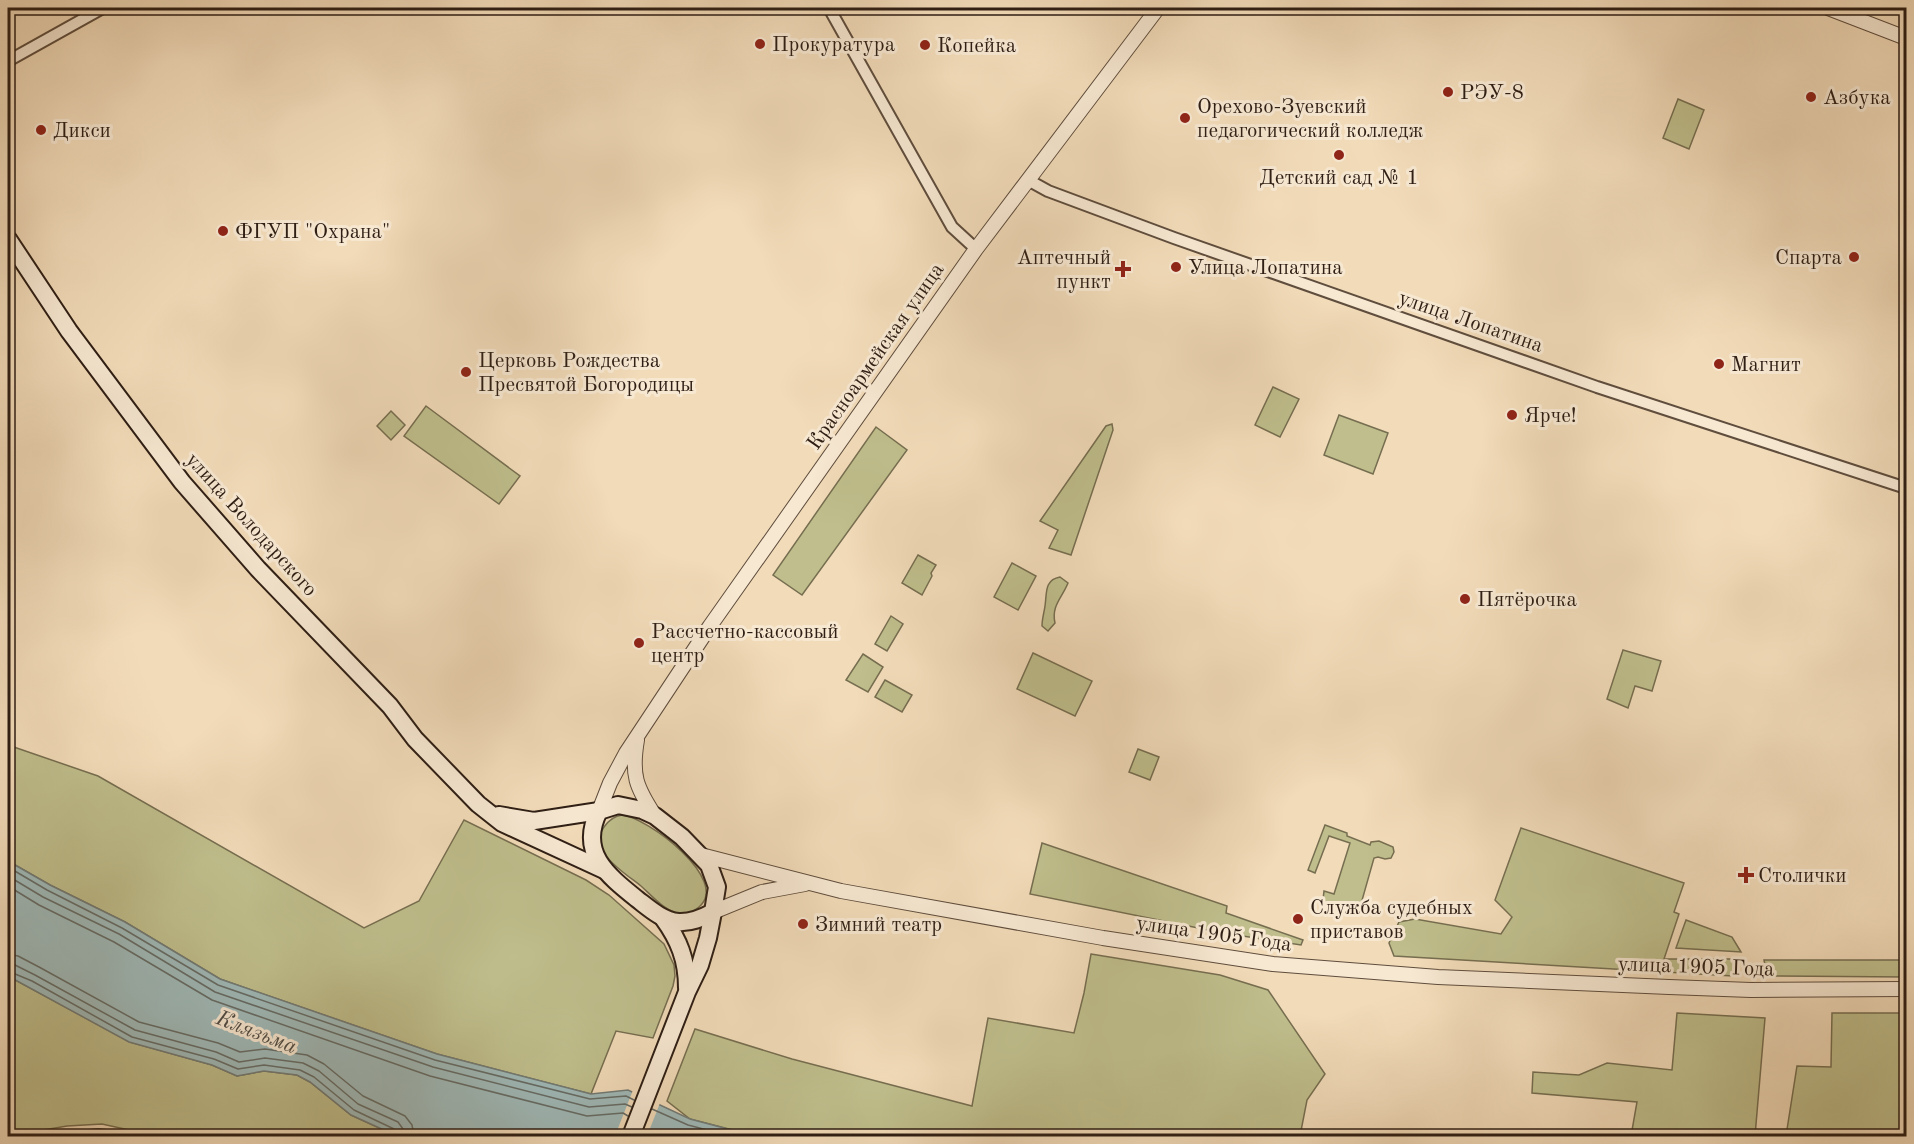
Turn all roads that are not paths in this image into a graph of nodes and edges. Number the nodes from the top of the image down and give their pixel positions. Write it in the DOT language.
graph roads {
  1 [pos="104,8"];
  2 [pos="829,8"];
  3 [pos="1158,8"];
  4 [pos="1828,8"];
  5 [pos="1906,38"];
  6 [pos="8,61"];
  7 [pos="1028,180"];
  8 [pos="8,239"];
  9 [pos="976,249"];
  10 [pos="1906,488"];
  11 [pos="638,738"];
  12 [pos="599,811"];
  13 [pos="492,813"];
  14 [pos="655,816"];
  15 [pos="701,855"];
  16 [pos="604,870"];
  17 [pos="807,883"];
  18 [pos="713,912"];
  19 [pos="663,918"];
  20 [pos="1906,989"];
  21 [pos="687,992"];
  22 [pos="631,1137"];
  1 -- 6 [label="street"];
  2 -- 9 [label="street"];
  3 -- 7 [label="street, Красноармейская улица"];
  4 -- 5 [label="street"];
  7 -- 9 [label="street, Красноармейская улица"];
  7 -- 10 [label="street, улица Лопатина"];
  8 -- 13 [label="main road, улица Володарского"];
  9 -- 11 [label="street, Красноармейская улица"];
  11 -- 12 [label="street, Красноармейская улица"];
  11 -- 14 [label="street"];
  12 -- 13 [label="main road"];
  12 -- 14 [label="main road"];
  12 -- 16 [label="main road"];
  13 -- 16 [label="main road, улица Володарского"];
  14 -- 15 [label="main road"];
  15 -- 17 [label="street, улица 1905 Года"];
  15 -- 18 [label="main road"];
  16 -- 19 [label="main road"];
  17 -- 18 [label="street"];
  17 -- 20 [label="street, улица 1905 Года"];
  18 -- 19 [label="main road"];
  18 -- 21 [label="main road"];
  19 -- 21 [label="main road"];
  21 -- 22 [label="main road"];
}
